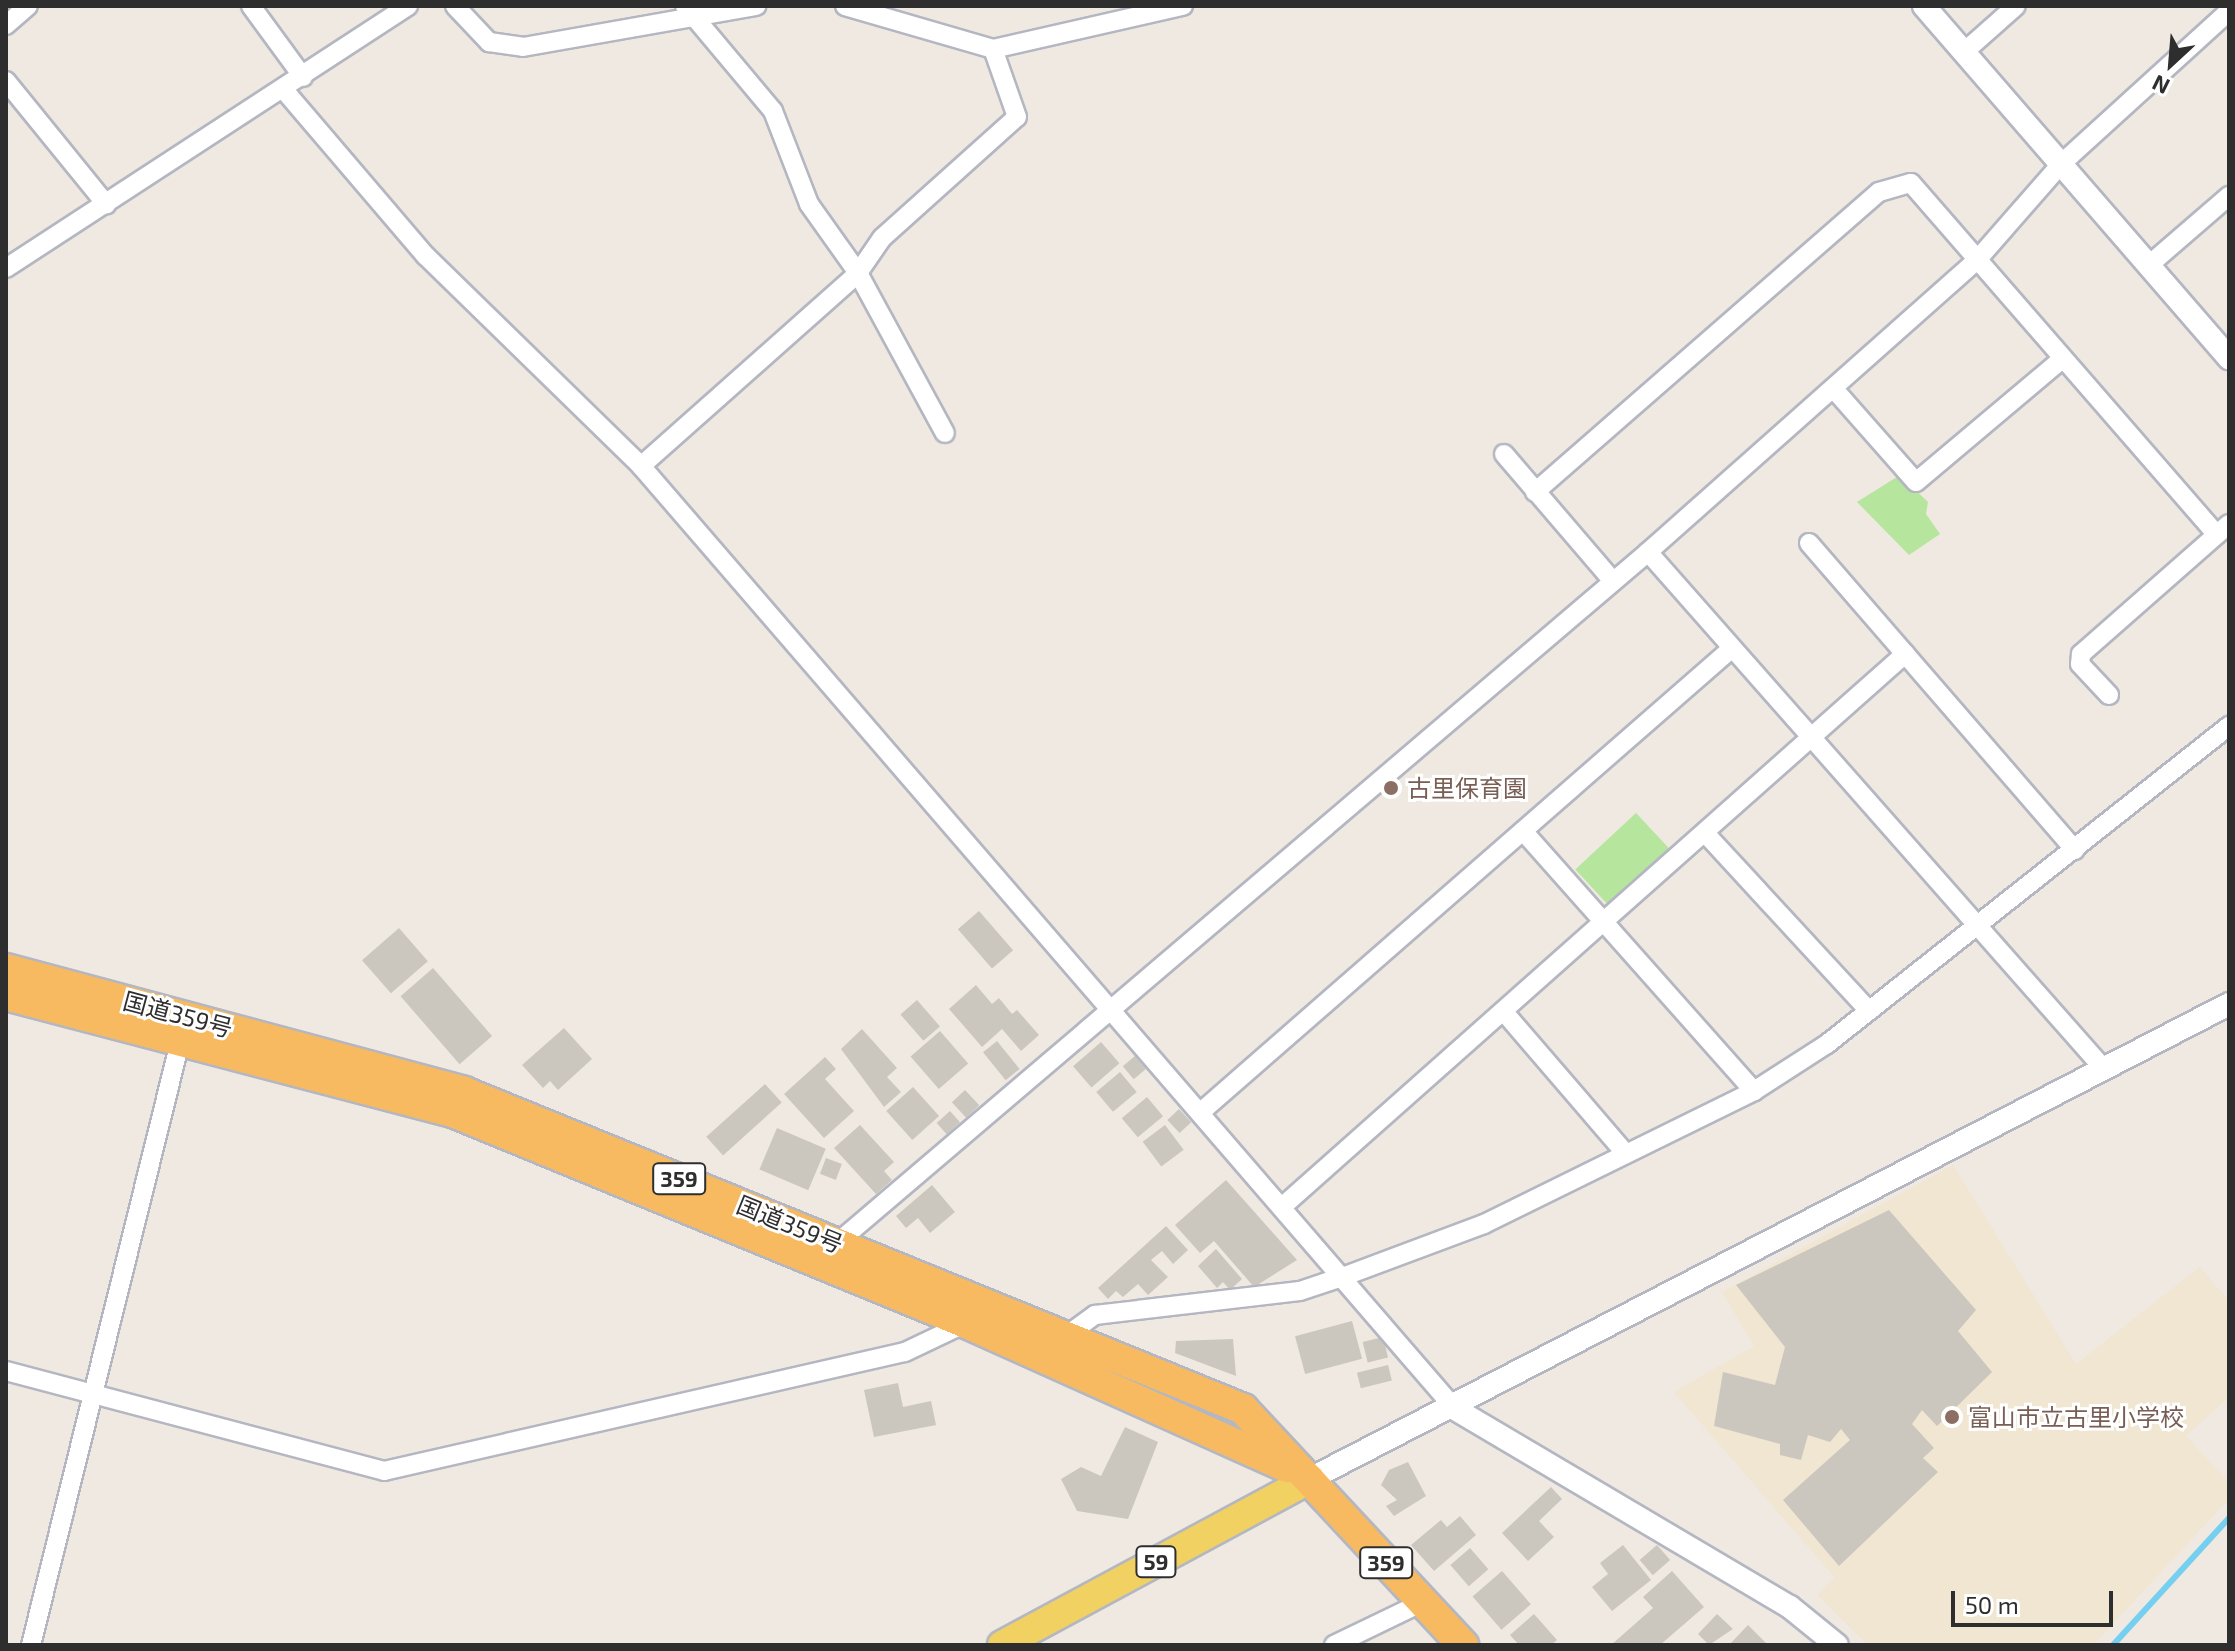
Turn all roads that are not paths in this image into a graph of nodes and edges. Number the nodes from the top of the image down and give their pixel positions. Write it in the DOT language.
graph roads {
  1 [pos="28,6"];
  2 [pos="251,6"];
  3 [pos="408,6"];
  4 [pos="455,6"];
  5 [pos="756,6"];
  6 [pos="845,6"];
  7 [pos="1183,6"];
  8 [pos="1924,6"];
  9 [pos="2016,6"];
  10 [pos="2229,11"];
  11 [pos="688,12"];
  12 [pos="6,25"];
  13 [pos="993,49"];
  14 [pos="1964,52"];
  15 [pos="303,77"];
  16 [pos="6,81"];
  17 [pos="284,90"];
  18 [pos="2061,164"];
  19 [pos="2229,196"];
  20 [pos="106,204"];
  21 [pos="1977,260"];
  22 [pos="2149,265"];
  23 [pos="6,268"];
  24 [pos="858,273"];
  25 [pos="2063,358"];
  26 [pos="2229,358"];
  27 [pos="1833,388"];
  28 [pos="945,433"];
  29 [pos="1504,454"];
  30 [pos="641,466"];
  31 [pos="1535,492"];
  32 [pos="2223,530"];
  33 [pos="1809,543"];
  34 [pos="1648,552"];
  35 [pos="1613,581"];
  36 [pos="1731,649"];
  37 [pos="1905,654"];
  38 [pos="2109,695"];
  39 [pos="2229,726"];
  40 [pos="1809,741"];
  41 [pos="1523,831"];
  42 [pos="1705,833"];
  43 [pos="2075,850"];
  44 [pos="1605,923"];
  45 [pos="1974,927"];
  46 [pos="6,969"];
  47 [pos="6,995"];
  48 [pos="2229,1004"];
  49 [pos="1113,1008"];
  50 [pos="1869,1011"];
  51 [pos="1504,1012"];
  52 [pos="181,1038"];
  53 [pos="2104,1069"];
  54 [pos="1754,1091"];
  55 [pos="1202,1111"];
  56 [pos="1626,1154"];
  57 [pos="1283,1206"];
  58 [pos="837,1243"];
  59 [pos="1345,1276"];
  60 [pos="966,1323"];
  61 [pos="1066,1336"];
  62 [pos="6,1371"];
  63 [pos="90,1393"];
  64 [pos="1455,1409"];
  65 [pos="1310,1479"];
  66 [pos="1423,1602"];
  67 [pos="31,1645"];
  68 [pos="1002,1645"];
  69 [pos="1334,1645"];
  70 [pos="1463,1645"];
  71 [pos="1837,1645"];
  1 -- 12 [label="street"];
  2 -- 15 [label="street"];
  3 -- 15 [label="street"];
  4 -- 11 [label="street"];
  5 -- 11 [label="street"];
  6 -- 13 [label="street"];
  7 -- 13 [label="street"];
  8 -- 14 [label="street"];
  9 -- 14 [label="street"];
  10 -- 18 [label="street"];
  11 -- 24 [label="street"];
  13 -- 24 [label="street"];
  14 -- 18 [label="street"];
  15 -- 17 [label="street"];
  16 -- 20 [label="street"];
  17 -- 20 [label="street"];
  17 -- 30 [label="street"];
  18 -- 21 [label="street"];
  18 -- 22 [label="street"];
  19 -- 22 [label="street"];
  20 -- 23 [label="street"];
  21 -- 25 [label="street"];
  21 -- 27 [label="street"];
  21 -- 31 [label="street"];
  22 -- 26 [label="street"];
  24 -- 28 [label="street"];
  24 -- 30 [label="street"];
  25 -- 27 [label="street"];
  25 -- 32 [label="street"];
  27 -- 34 [label="street"];
  29 -- 31 [label="street"];
  30 -- 49 [label="street"];
  31 -- 35 [label="street"];
  32 -- 38 [label="street"];
  33 -- 37 [label="street"];
  34 -- 35 [label="street"];
  34 -- 36 [label="street"];
  35 -- 49 [label="street"];
  36 -- 40 [label="street"];
  36 -- 41 [label="street"];
  37 -- 40 [label="street"];
  37 -- 43 [label="street"];
  39 -- 43 [label="street"];
  40 -- 42 [label="street"];
  40 -- 45 [label="street"];
  41 -- 44 [label="street"];
  41 -- 55 [label="street"];
  42 -- 44 [label="street"];
  42 -- 50 [label="street"];
  43 -- 45 [label="street"];
  44 -- 51 [label="street"];
  44 -- 54 [label="street"];
  45 -- 50 [label="street"];
  45 -- 53 [label="street"];
  46 -- 58 [label="highway, 国道359号 / 359"];
  47 -- 52 [label="highway, 国道359号 / 359"];
  48 -- 53 [label="street"];
  49 -- 55 [label="street"];
  49 -- 58 [label="street"];
  50 -- 54 [label="street"];
  51 -- 56 [label="street"];
  51 -- 57 [label="street"];
  52 -- 60 [label="highway, 国道359号 / 359"];
  52 -- 63 [label="street"];
  53 -- 64 [label="street"];
  54 -- 56 [label="street"];
  55 -- 57 [label="street"];
  56 -- 59 [label="street"];
  57 -- 59 [label="street"];
  58 -- 61 [label="highway, 国道359号 / 359"];
  59 -- 61 [label="street"];
  59 -- 64 [label="street"];
  60 -- 63 [label="street"];
  60 -- 65 [label="highway, 国道359号 / 359"];
  61 -- 65 [label="highway, 国道359号 / 359"];
  62 -- 63 [label="street"];
  63 -- 67 [label="street"];
  64 -- 65 [label="street"];
  64 -- 71 [label="street"];
  65 -- 66 [label="highway, 国道359号 / 359"];
  65 -- 68 [label="main road, 59"];
  66 -- 69 [label="street"];
  66 -- 70 [label="highway, 国道359号 / 359"];
}
